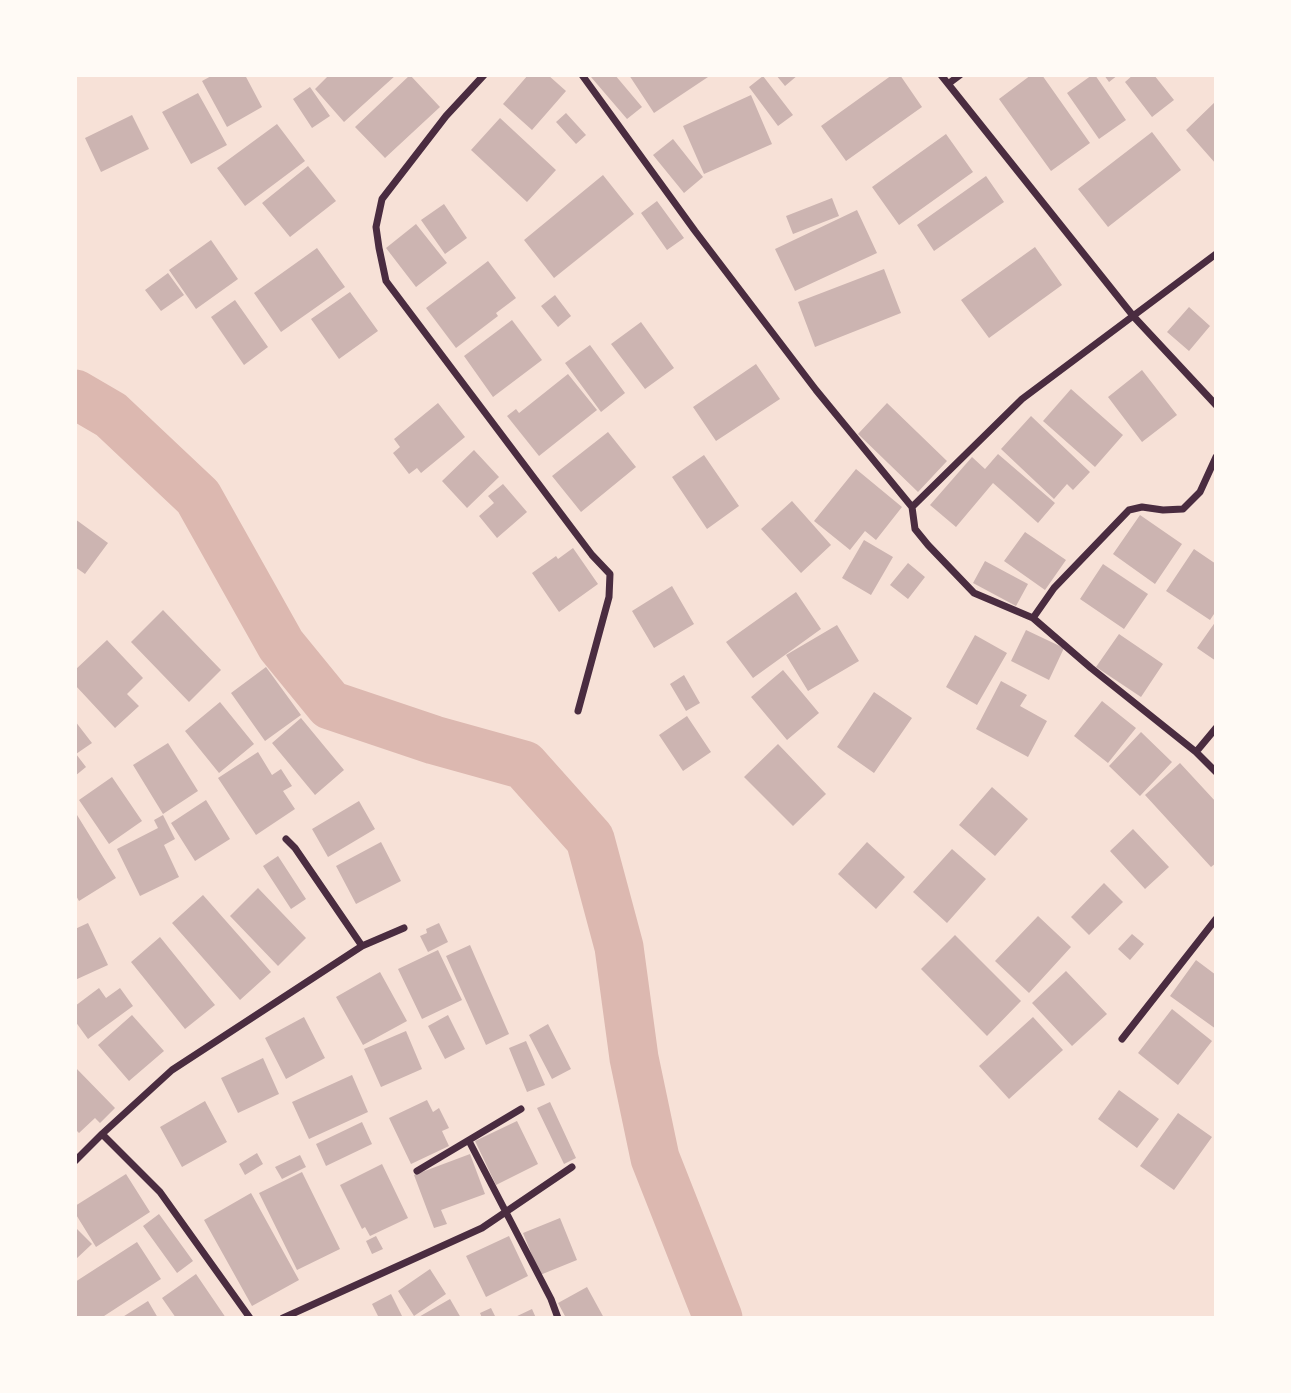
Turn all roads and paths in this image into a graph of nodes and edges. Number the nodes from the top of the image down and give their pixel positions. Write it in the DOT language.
graph roads {
  1 [pos="582,75"];
  2 [pos="941,75"];
  3 [pos="960,75"];
  4 [pos="479,77"];
  5 [pos="947,84"];
  6 [pos="1216,254"];
  7 [pos="1134,317"];
  8 [pos="1216,405"];
  9 [pos="1216,457"];
  10 [pos="912,507"];
  11 [pos="1033,618"];
  12 [pos="578,711"];
  13 [pos="1216,728"];
  14 [pos="1196,752"];
  15 [pos="1216,772"];
  16 [pos="286,839"];
  17 [pos="1216,919"];
  18 [pos="404,929"];
  19 [pos="362,946"];
  20 [pos="1122,1039"];
  21 [pos="521,1110"];
  22 [pos="102,1134"];
  23 [pos="469,1141"];
  24 [pos="75,1161"];
  25 [pos="572,1167"];
  26 [pos="417,1171"];
  27 [pos="506,1212"];
  28 [pos="250,1318"];
  29 [pos="283,1318"];
  30 [pos="558,1318"];
  1 -- 10 [label="street"];
  2 -- 5 [label="street"];
  3 -- 5 [label="street"];
  4 -- 12 [label="street"];
  5 -- 7 [label="street"];
  6 -- 7 [label="street"];
  7 -- 8 [label="street"];
  7 -- 10 [label="street"];
  9 -- 11 [label="street"];
  10 -- 11 [label="street"];
  11 -- 14 [label="street"];
  13 -- 14 [label="street"];
  14 -- 15 [label="street"];
  16 -- 19 [label="street"];
  17 -- 20 [label="street"];
  18 -- 19 [label="street"];
  19 -- 22 [label="street"];
  21 -- 23 [label="street"];
  22 -- 24 [label="street"];
  22 -- 28 [label="street"];
  23 -- 26 [label="street"];
  23 -- 27 [label="street"];
  25 -- 27 [label="street"];
  27 -- 29 [label="street"];
  27 -- 30 [label="street"];
}
